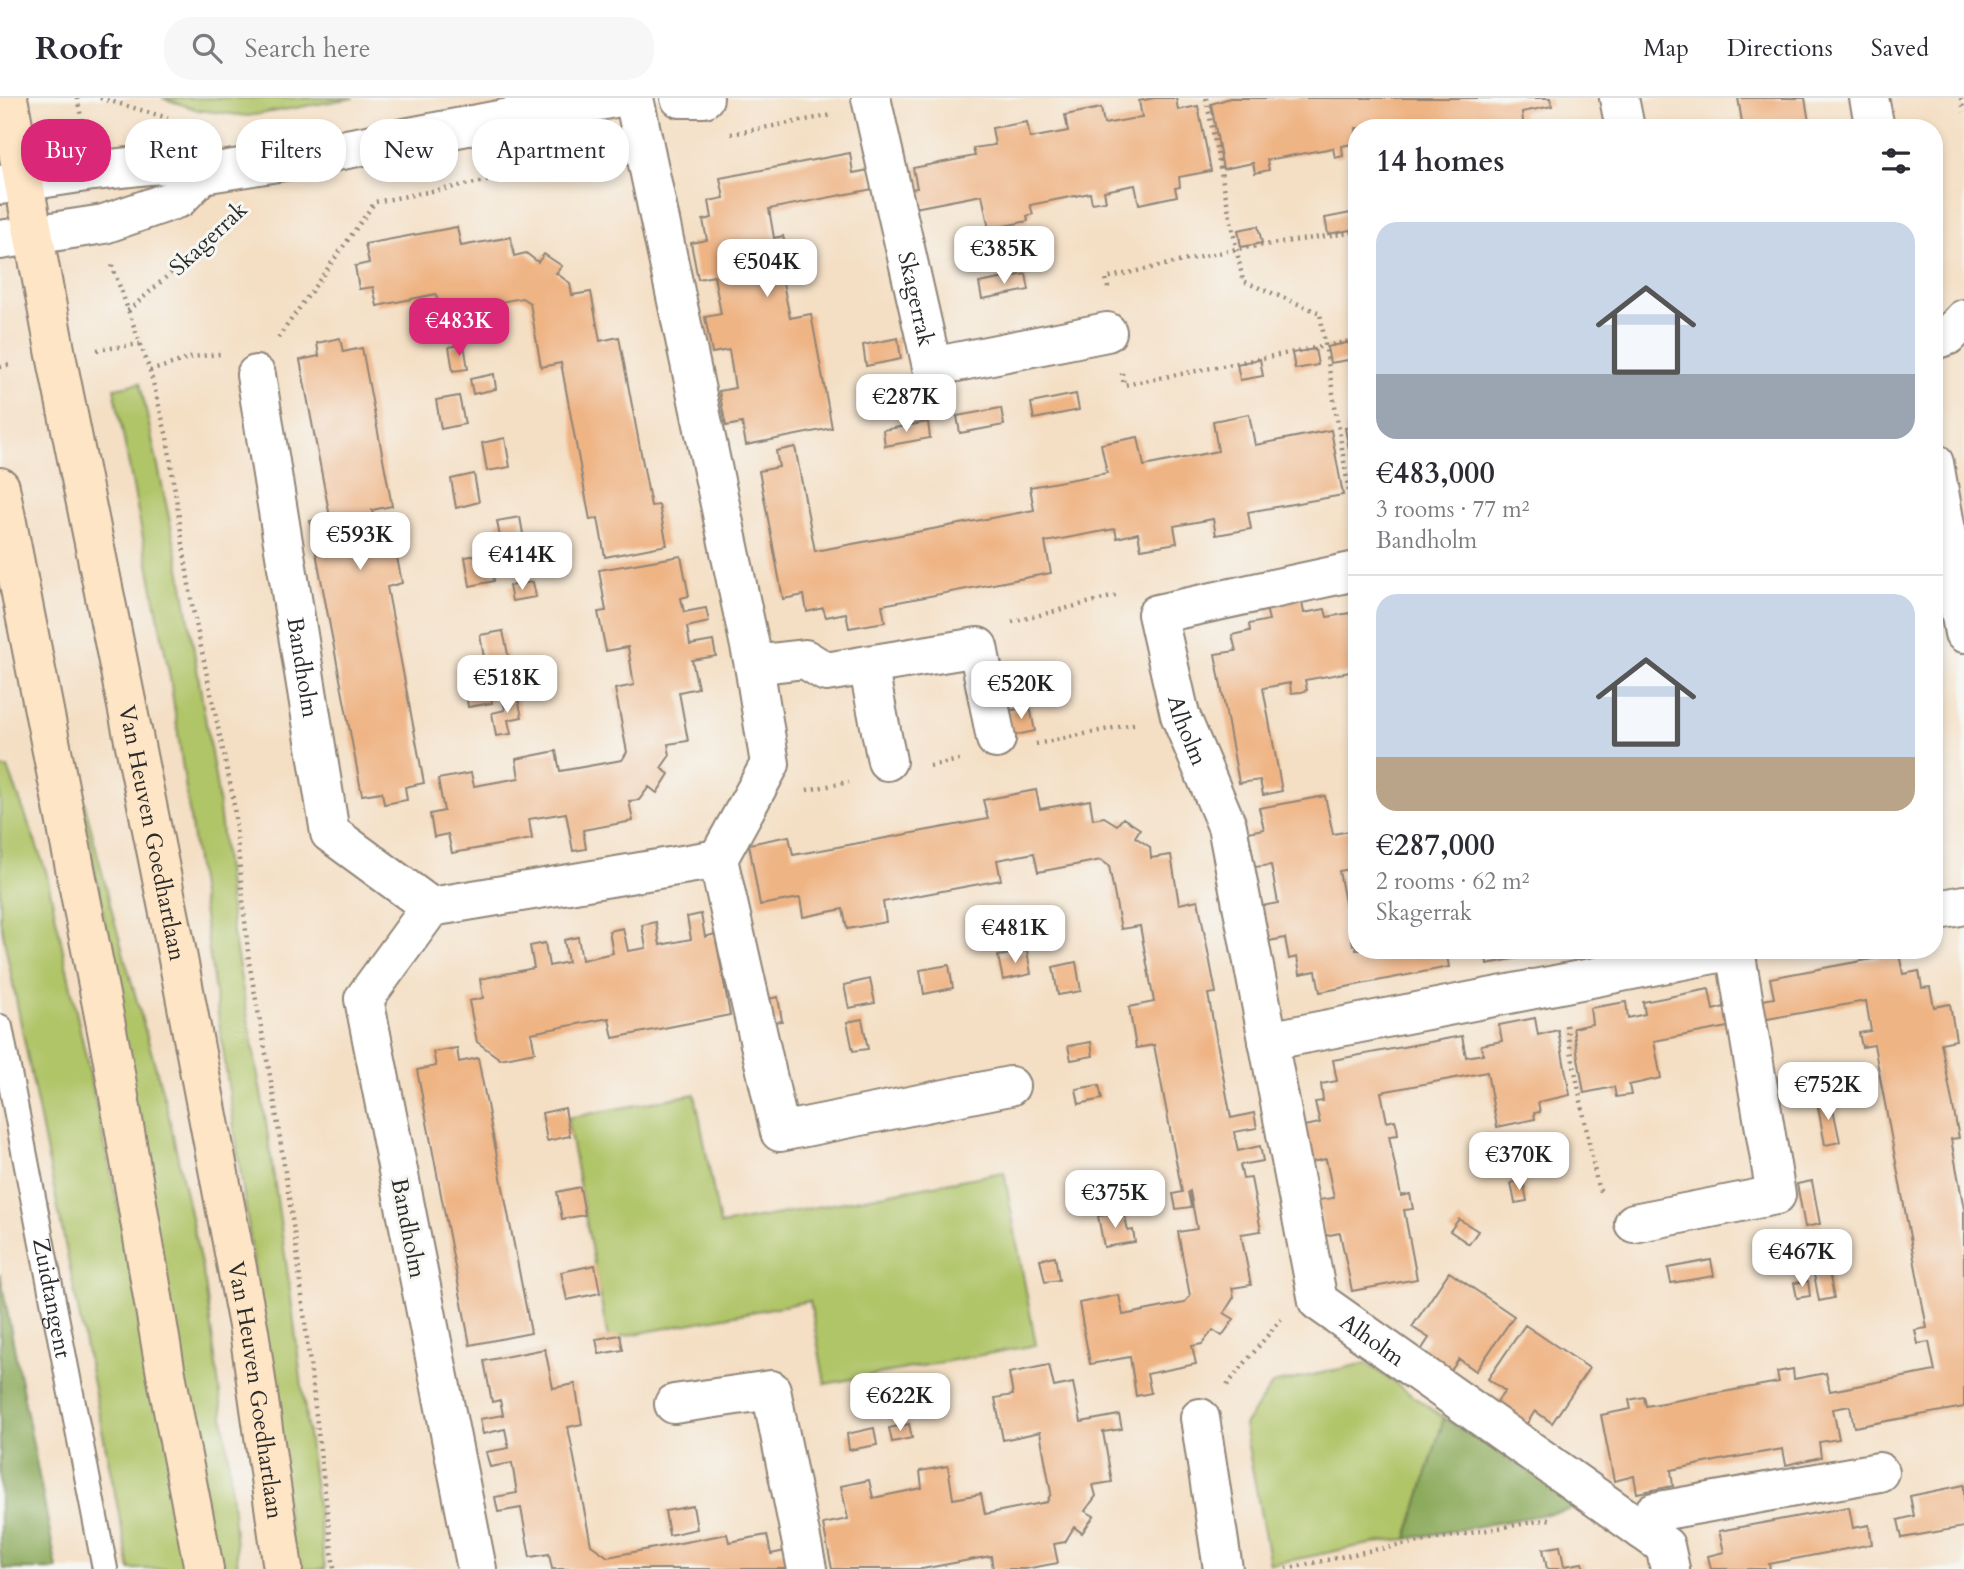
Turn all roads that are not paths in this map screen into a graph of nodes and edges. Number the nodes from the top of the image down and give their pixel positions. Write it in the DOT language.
graph roads {
  1 [pos="8,98"];
  2 [pos="614,98"];
  3 [pos="634,98"];
  4 [pos="680,98"];
  5 [pos="704,98"];
  6 [pos="1619,98"];
  7 [pos="1869,98"];
  8 [pos="872,102"];
  9 [pos="1623,119"];
  10 [pos="1873,119"];
  11 [pos="125,168"];
  12 [pos="222,171"];
  13 [pos="12,182"];
  14 [pos="194,182"];
  15 [pos="17,237"];
  16 [pos="1964,319"];
  17 [pos="1111,331"];
  18 [pos="1943,337"];
  19 [pos="252,364"];
  20 [pos="0,487"];
  21 [pos="1943,514"];
  22 [pos="1348,573"];
  23 [pos="1964,633"];
  24 [pos="754,665"];
  25 [pos="868,665"];
  26 [pos="996,739"];
  27 [pos="887,761"];
  28 [pos="718,859"];
  29 [pos="1964,905"];
  30 [pos="431,907"];
  31 [pos="1943,909"];
  32 [pos="1688,959"];
  33 [pos="1737,959"];
  34 [pos="0,1027"];
  35 [pos="1268,1041"];
  36 [pos="1010,1086"];
  37 [pos="1634,1223"];
  38 [pos="674,1404"];
  39 [pos="1199,1418"];
  40 [pos="1879,1472"];
  41 [pos="1642,1530"];
  42 [pos="105,1569"];
  43 [pos="204,1569"];
  44 [pos="283,1569"];
  45 [pos="477,1569"];
  46 [pos="807,1569"];
  47 [pos="1223,1569"];
  48 [pos="1670,1569"];
  1 -- 13 [label="main road, Van Heuven Goedhartlaan"];
  2 -- 12 [label="street, Skagerrak"];
  3 -- 24 [label="street"];
  4 -- 5 [label="street"];
  6 -- 9 [label="street"];
  7 -- 10 [label="street"];
  8 -- 17 [label="street, Skagerrak"];
  11 -- 13 [label="street, Skagerrak"];
  13 -- 15 [label="main road, Van Heuven Goedhartlaan"];
  14 -- 15 [label="street"];
  15 -- 44 [label="main road, Van Heuven Goedhartlaan"];
  16 -- 18 [label="street"];
  19 -- 30 [label="street, Bandholm"];
  20 -- 43 [label="main road"];
  21 -- 23 [label="street"];
  22 -- 35 [label="street, Alholm"];
  24 -- 25 [label="street"];
  24 -- 28 [label="street"];
  25 -- 26 [label="street"];
  25 -- 27 [label="street"];
  28 -- 30 [label="street"];
  28 -- 36 [label="street"];
  29 -- 31 [label="street"];
  30 -- 45 [label="street, Bandholm"];
  32 -- 35 [label="street"];
  33 -- 37 [label="street"];
  34 -- 42 [label="lane, Zuidtangent"];
  35 -- 41 [label="street, Alholm"];
  38 -- 46 [label="street"];
  39 -- 47 [label="street"];
  40 -- 41 [label="street"];
  41 -- 48 [label="street, Alholm"];
}
